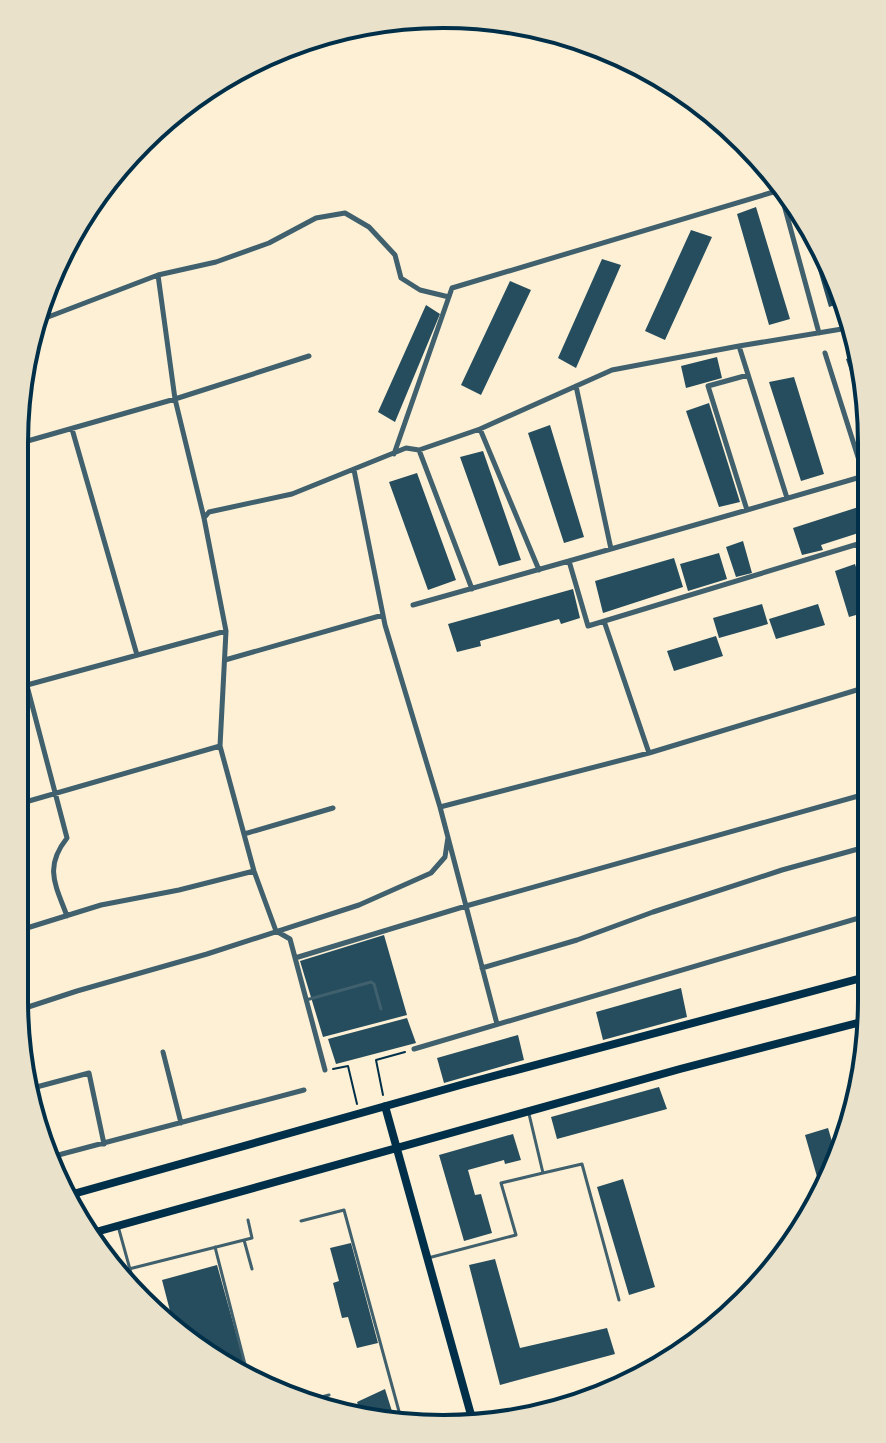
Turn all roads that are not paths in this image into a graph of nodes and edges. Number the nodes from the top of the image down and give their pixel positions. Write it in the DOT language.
graph roads {
  1 [pos="773,192"];
  2 [pos="785,208"];
  3 [pos="158,275"];
  4 [pos="449,297"];
  5 [pos="48,317"];
  6 [pos="842,329"];
  7 [pos="819,333"];
  8 [pos="739,346"];
  9 [pos="825,353"];
  10 [pos="309,356"];
  11 [pos="748,375"];
  12 [pos="576,386"];
  13 [pos="175,399"];
  14 [pos="72,429"];
  15 [pos="480,429"];
  16 [pos="28,441"];
  17 [pos="858,449"];
  18 [pos="419,450"];
  19 [pos="394,454"];
  20 [pos="354,470"];
  21 [pos="858,478"];
  22 [pos="787,498"];
  23 [pos="747,510"];
  24 [pos="204,518"];
  25 [pos="858,544"];
  26 [pos="611,549"];
  27 [pos="569,561"];
  28 [pos="539,570"];
  29 [pos="472,589"];
  30 [pos="413,605"];
  31 [pos="383,615"];
  32 [pos="604,621"];
  33 [pos="226,631"];
  34 [pos="137,655"];
  35 [pos="225,660"];
  36 [pos="28,684"];
  37 [pos="858,690"];
  38 [pos="220,746"];
  39 [pos="649,753"];
  40 [pos="54,794"];
  41 [pos="858,796"];
  42 [pos="28,801"];
  43 [pos="440,807"];
  44 [pos="333,808"];
  45 [pos="244,834"];
  46 [pos="448,837"];
  47 [pos="858,849"];
  48 [pos="254,871"];
  49 [pos="466,906"];
  50 [pos="67,916"];
  51 [pos="858,918"];
  52 [pos="28,928"];
  53 [pos="276,931"];
  54 [pos="295,958"];
  55 [pos="482,968"];
  56 [pos="858,979"];
  57 [pos="306,1000"];
  58 [pos="28,1007"];
  59 [pos="381,1009"];
  60 [pos="857,1023"];
  61 [pos="497,1024"];
  62 [pos="414,1049"];
  63 [pos="163,1052"];
  64 [pos="325,1070"];
  65 [pos="37,1087"];
  66 [pos="304,1090"];
  67 [pos="385,1106"];
  68 [pos="528,1111"];
  69 [pos="181,1123"];
  70 [pos="104,1144"];
  71 [pos="397,1149"];
  72 [pos="59,1155"];
  73 [pos="543,1173"];
  74 [pos="76,1193"];
  75 [pos="248,1220"];
  76 [pos="301,1221"];
  77 [pos="118,1226"];
  78 [pos="98,1231"];
  79 [pos="244,1240"];
  80 [pos="215,1247"];
  81 [pos="427,1258"];
  82 [pos="130,1268"];
  83 [pos="127,1269"];
  84 [pos="252,1269"];
  85 [pos="132,1275"];
  86 [pos="619,1300"];
  87 [pos="245,1364"];
  88 [pos="329,1395"];
  89 [pos="322,1397"];
  90 [pos="399,1412"];
  91 [pos="471,1414"];
  1 -- 4 [label="street"];
  2 -- 7 [label="street"];
  3 -- 4 [label="street"];
  3 -- 5 [label="street"];
  3 -- 13 [label="street"];
  4 -- 19 [label="street"];
  6 -- 7 [label="street"];
  7 -- 8 [label="street"];
  8 -- 11 [label="street"];
  8 -- 12 [label="street"];
  9 -- 17 [label="street"];
  10 -- 13 [label="street"];
  11 -- 22 [label="street"];
  11 -- 23 [label="street"];
  12 -- 15 [label="street"];
  12 -- 26 [label="street"];
  13 -- 14 [label="street"];
  13 -- 24 [label="street"];
  14 -- 16 [label="street"];
  14 -- 34 [label="street"];
  15 -- 18 [label="street"];
  15 -- 28 [label="street"];
  18 -- 19 [label="street"];
  18 -- 29 [label="street"];
  19 -- 20 [label="street"];
  20 -- 24 [label="street"];
  20 -- 31 [label="street"];
  21 -- 22 [label="street"];
  22 -- 23 [label="street"];
  23 -- 26 [label="street"];
  24 -- 33 [label="street"];
  25 -- 32 [label="street"];
  26 -- 27 [label="street"];
  27 -- 28 [label="street"];
  27 -- 32 [label="street"];
  28 -- 29 [label="street"];
  29 -- 30 [label="street"];
  31 -- 35 [label="street"];
  31 -- 43 [label="street"];
  32 -- 39 [label="street"];
  33 -- 34 [label="street"];
  33 -- 35 [label="street"];
  34 -- 36 [label="street"];
  35 -- 38 [label="street"];
  36 -- 40 [label="street"];
  37 -- 39 [label="street"];
  38 -- 40 [label="street"];
  38 -- 45 [label="street"];
  39 -- 43 [label="street"];
  40 -- 42 [label="street"];
  40 -- 50 [label="street"];
  41 -- 49 [label="street"];
  43 -- 46 [label="street"];
  44 -- 45 [label="street"];
  45 -- 48 [label="street"];
  46 -- 49 [label="street"];
  46 -- 53 [label="street"];
  47 -- 55 [label="street"];
  48 -- 50 [label="street"];
  48 -- 53 [label="street"];
  49 -- 54 [label="street"];
  49 -- 55 [label="street"];
  50 -- 52 [label="street"];
  51 -- 61 [label="street"];
  53 -- 54 [label="street"];
  53 -- 58 [label="street"];
  54 -- 57 [label="street"];
  55 -- 61 [label="street"];
  56 -- 67 [label="main road"];
  57 -- 59 [label="lane"];
  57 -- 64 [label="street"];
  60 -- 68 [label="main road"];
  61 -- 62 [label="street"];
  63 -- 69 [label="street"];
  65 -- 70 [label="street"];
  66 -- 69 [label="street"];
  67 -- 71 [label="main road"];
  67 -- 74 [label="main road"];
  68 -- 71 [label="main road"];
  68 -- 73 [label="lane"];
  69 -- 70 [label="street"];
  70 -- 72 [label="street"];
  71 -- 77 [label="main road"];
  71 -- 81 [label="main road"];
  73 -- 81 [label="lane"];
  73 -- 86 [label="lane"];
  75 -- 79 [label="lane"];
  76 -- 90 [label="lane"];
  77 -- 78 [label="main road"];
  77 -- 82 [label="lane"];
  79 -- 80 [label="lane"];
  79 -- 84 [label="lane"];
  80 -- 82 [label="lane"];
  80 -- 87 [label="lane"];
  81 -- 91 [label="main road"];
  82 -- 83 [label="lane"];
  82 -- 85 [label="lane"];
  88 -- 89 [label="lane"];
}
